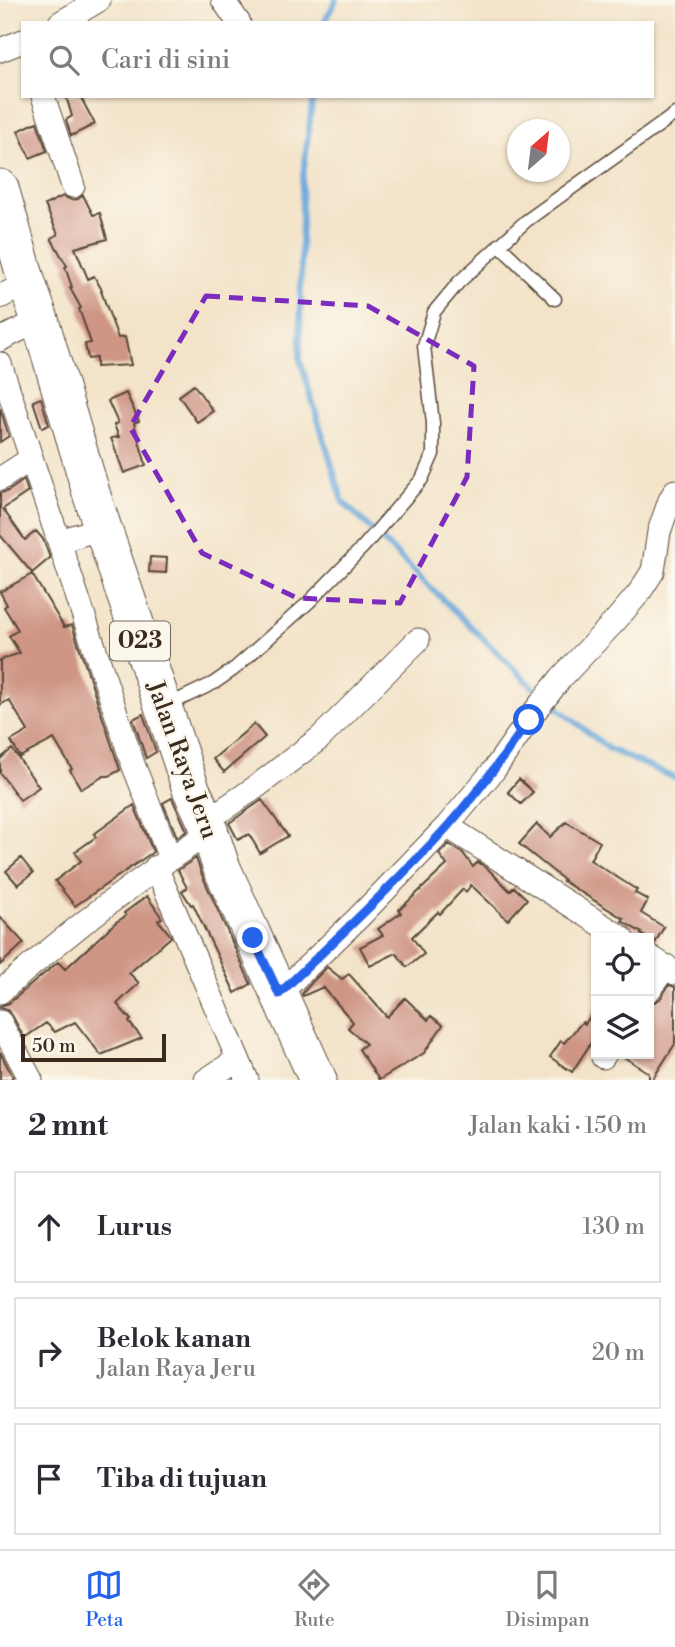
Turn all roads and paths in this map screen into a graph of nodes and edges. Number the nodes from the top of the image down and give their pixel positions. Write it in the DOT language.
graph roads {
  1 [pos="99,0"];
  2 [pos="223,0"];
  3 [pos="67,19"];
  4 [pos="238,21"];
  5 [pos="21,42"];
  6 [pos="0,50"];
  7 [pos="44,98"];
  8 [pos="675,114"];
  9 [pos="73,187"];
  10 [pos="0,188"];
  11 [pos="499,245"];
  12 [pos="13,290"];
  13 [pos="555,299"];
  14 [pos="40,320"];
  15 [pos="0,340"];
  16 [pos="0,364"];
  17 [pos="31,459"];
  18 [pos="0,479"];
  19 [pos="675,491"];
  20 [pos="103,528"];
  21 [pos="59,541"];
  22 [pos="418,640"];
  23 [pos="163,708"];
  24 [pos="447,826"];
  25 [pos="207,827"];
  26 [pos="163,862"];
  27 [pos="614,933"];
  28 [pos="663,965"];
  29 [pos="654,981"];
  30 [pos="0,992"];
  31 [pos="279,994"];
  32 [pos="0,1022"];
  33 [pos="242,1070"];
  34 [pos="31,1080"];
  35 [pos="206,1080"];
  36 [pos="318,1080"];
  1 -- 3 [label="street"];
  2 -- 4 [label="street"];
  5 -- 6 [label="street"];
  7 -- 9 [label="street"];
  8 -- 11 [label="lane"];
  10 -- 12 [label="main road, Jalan Raya Jeru / 023"];
  11 -- 13 [label="lane"];
  11 -- 23 [label="lane"];
  12 -- 14 [label="main road, Jalan Raya Jeru / 023"];
  14 -- 15 [label="street"];
  14 -- 20 [label="main road, Jalan Raya Jeru / 023"];
  16 -- 17 [label="street"];
  17 -- 18 [label="street"];
  17 -- 21 [label="street"];
  19 -- 24 [label="street"];
  20 -- 21 [label="street"];
  20 -- 23 [label="main road, Jalan Raya Jeru / 023"];
  21 -- 26 [label="street"];
  22 -- 25 [label="street"];
  23 -- 25 [label="main road, Jalan Raya Jeru / 023"];
  24 -- 27 [label="street"];
  24 -- 31 [label="street"];
  25 -- 26 [label="street"];
  25 -- 31 [label="main road, Jalan Raya Jeru / 023"];
  26 -- 30 [label="street"];
  26 -- 33 [label="street"];
  28 -- 29 [label="street"];
  31 -- 36 [label="main road, Jalan Raya Jeru / 023"];
  32 -- 34 [label="street"];
  33 -- 35 [label="street"];
}
